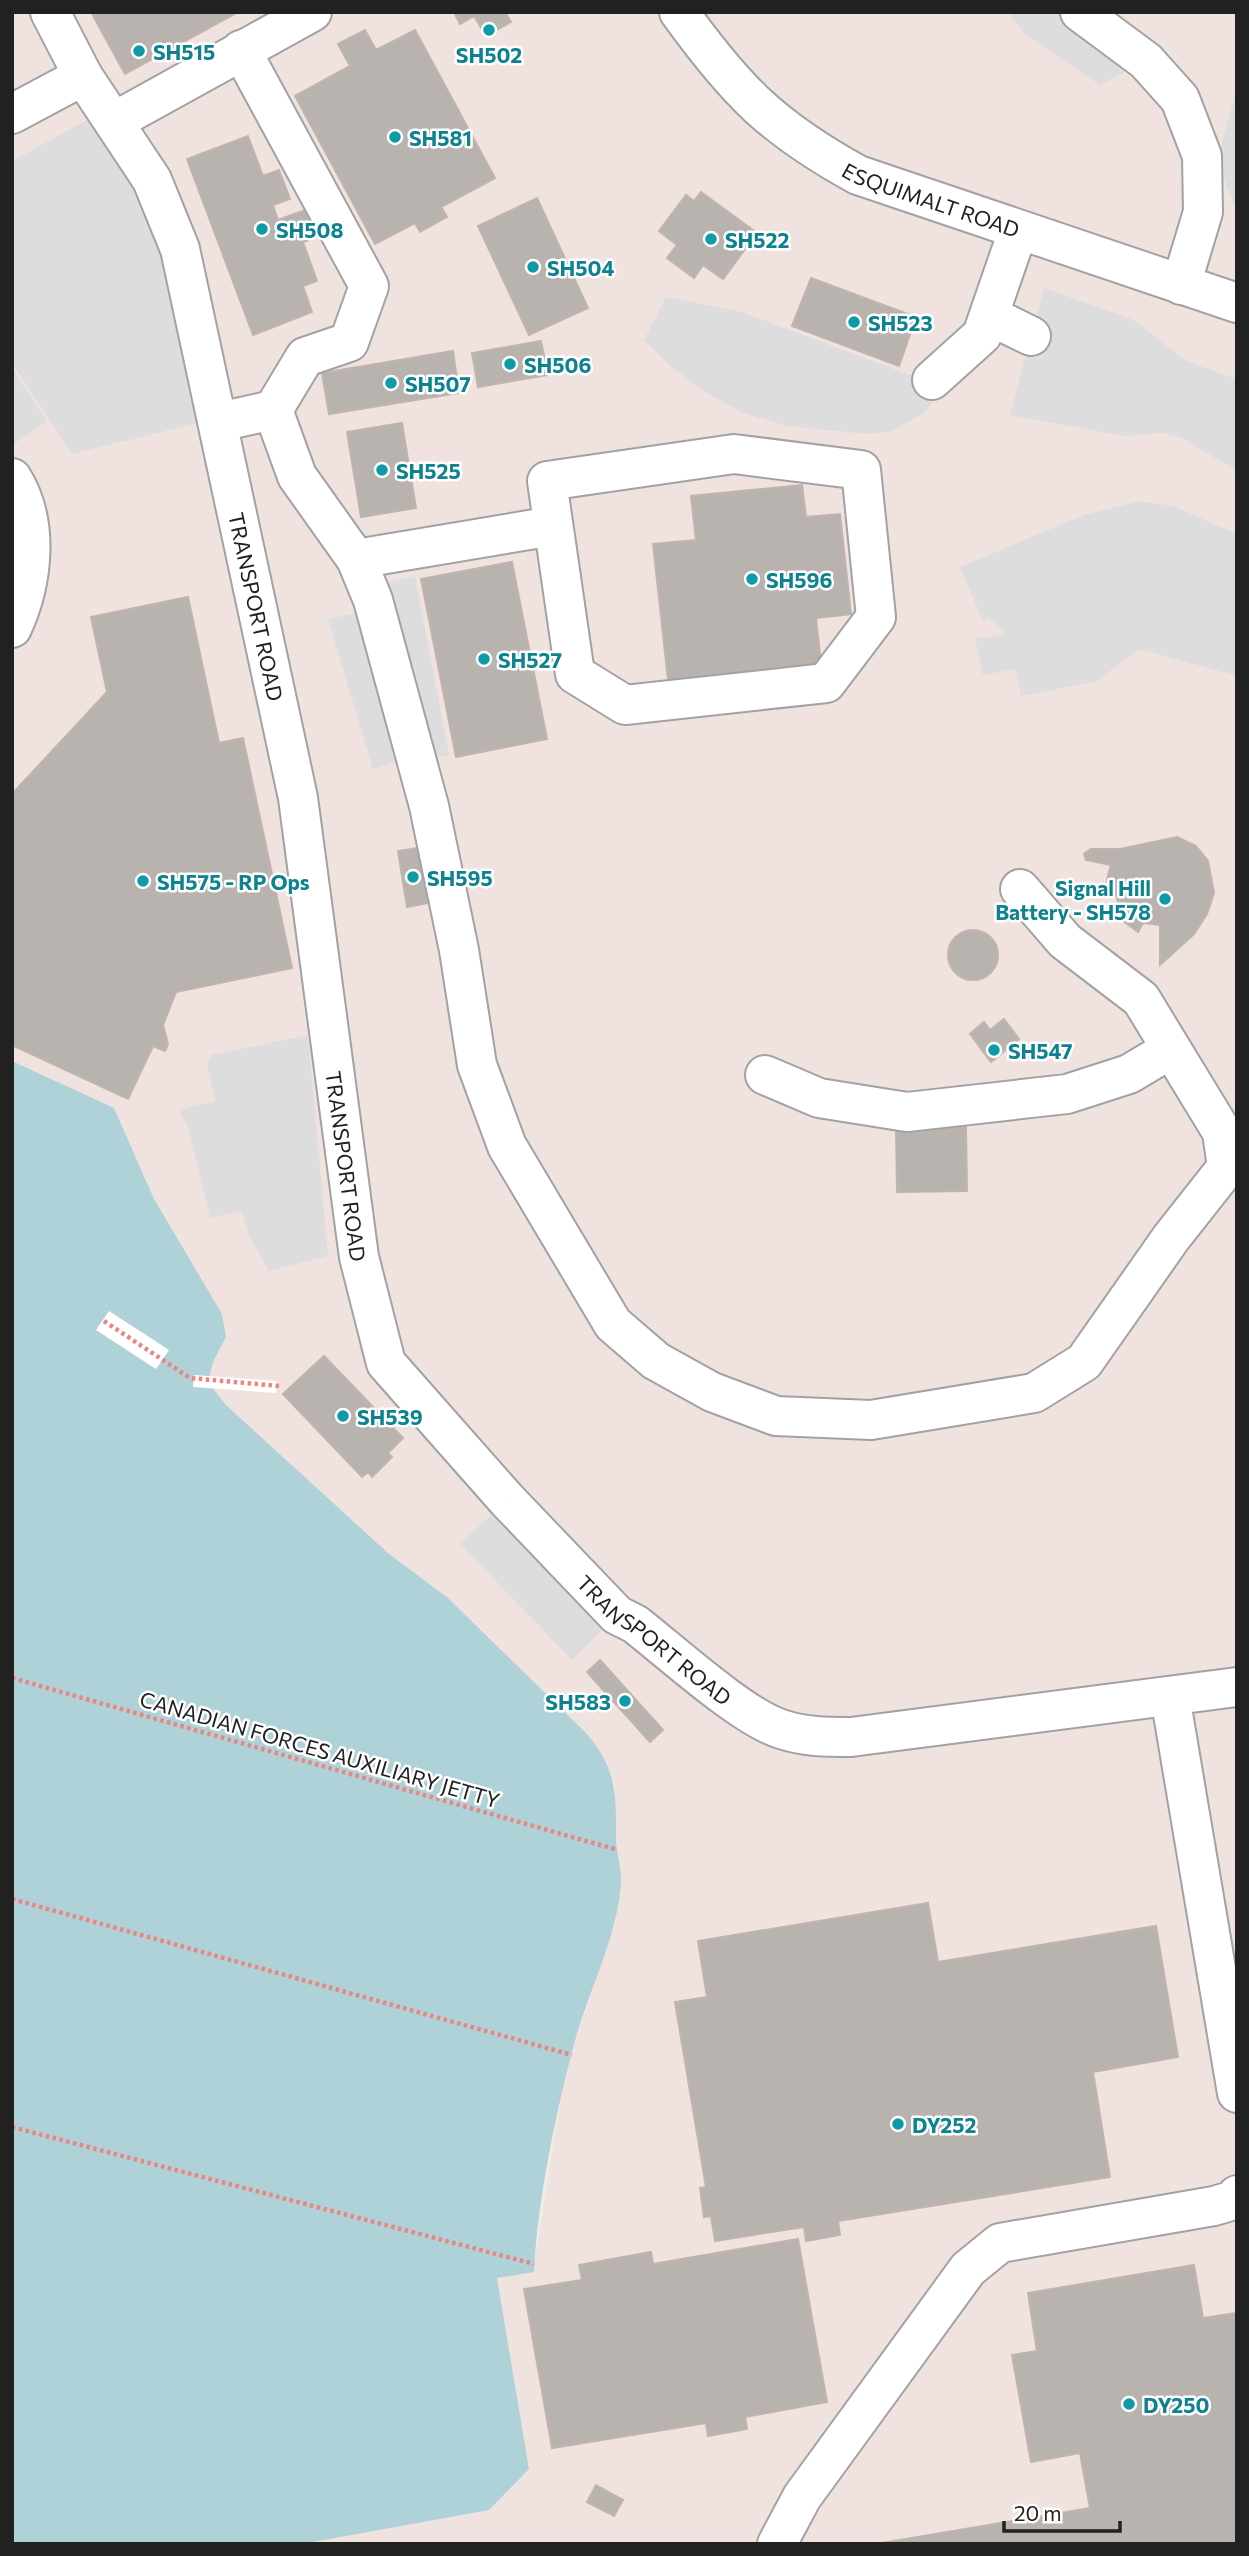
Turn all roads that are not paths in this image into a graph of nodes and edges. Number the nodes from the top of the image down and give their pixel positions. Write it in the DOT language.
graph roads {
  1 [pos="50,12"];
  2 [pos="312,12"];
  3 [pos="679,12"];
  4 [pos="1080,12"];
  5 [pos="241,51"];
  6 [pos="83,76"];
  7 [pos="12,114"];
  8 [pos="115,121"];
  9 [pos="1018,231"];
  10 [pos="1181,285"];
  11 [pos="1236,301"];
  12 [pos="990,316"];
  13 [pos="1031,335"];
  14 [pos="932,380"];
  15 [pos="273,410"];
  16 [pos="219,422"];
  17 [pos="12,478"];
  18 [pos="553,526"];
  19 [pos="356,558"];
  20 [pos="12,628"];
  21 [pos="1020,889"];
  22 [pos="1171,1049"];
  23 [pos="765,1075"];
  24 [pos="1237,1687"];
  25 [pos="1170,1696"];
  26 [pos="1237,2093"];
  27 [pos="1237,2195"];
  28 [pos="777,2544"];
  1 -- 6 [label="street, TRANSPORT ROAD"];
  2 -- 5 [label="street"];
  3 -- 9 [label="street, ESQUIMALT ROAD"];
  4 -- 10 [label="street"];
  5 -- 8 [label="street"];
  5 -- 15 [label="street"];
  6 -- 7 [label="street"];
  6 -- 8 [label="street, TRANSPORT ROAD"];
  8 -- 16 [label="street, TRANSPORT ROAD"];
  9 -- 10 [label="street, ESQUIMALT ROAD"];
  9 -- 12 [label="street"];
  10 -- 11 [label="street, ESQUIMALT ROAD"];
  12 -- 13 [label="street"];
  12 -- 14 [label="street"];
  15 -- 16 [label="street"];
  15 -- 19 [label="street"];
  16 -- 25 [label="street, TRANSPORT ROAD"];
  17 -- 20 [label="street"];
  18 -- 18 [label="street"];
  18 -- 19 [label="street"];
  19 -- 22 [label="street"];
  21 -- 22 [label="street"];
  22 -- 23 [label="street"];
  24 -- 25 [label="street, TRANSPORT ROAD"];
  25 -- 26 [label="street"];
  27 -- 28 [label="street"];
}
